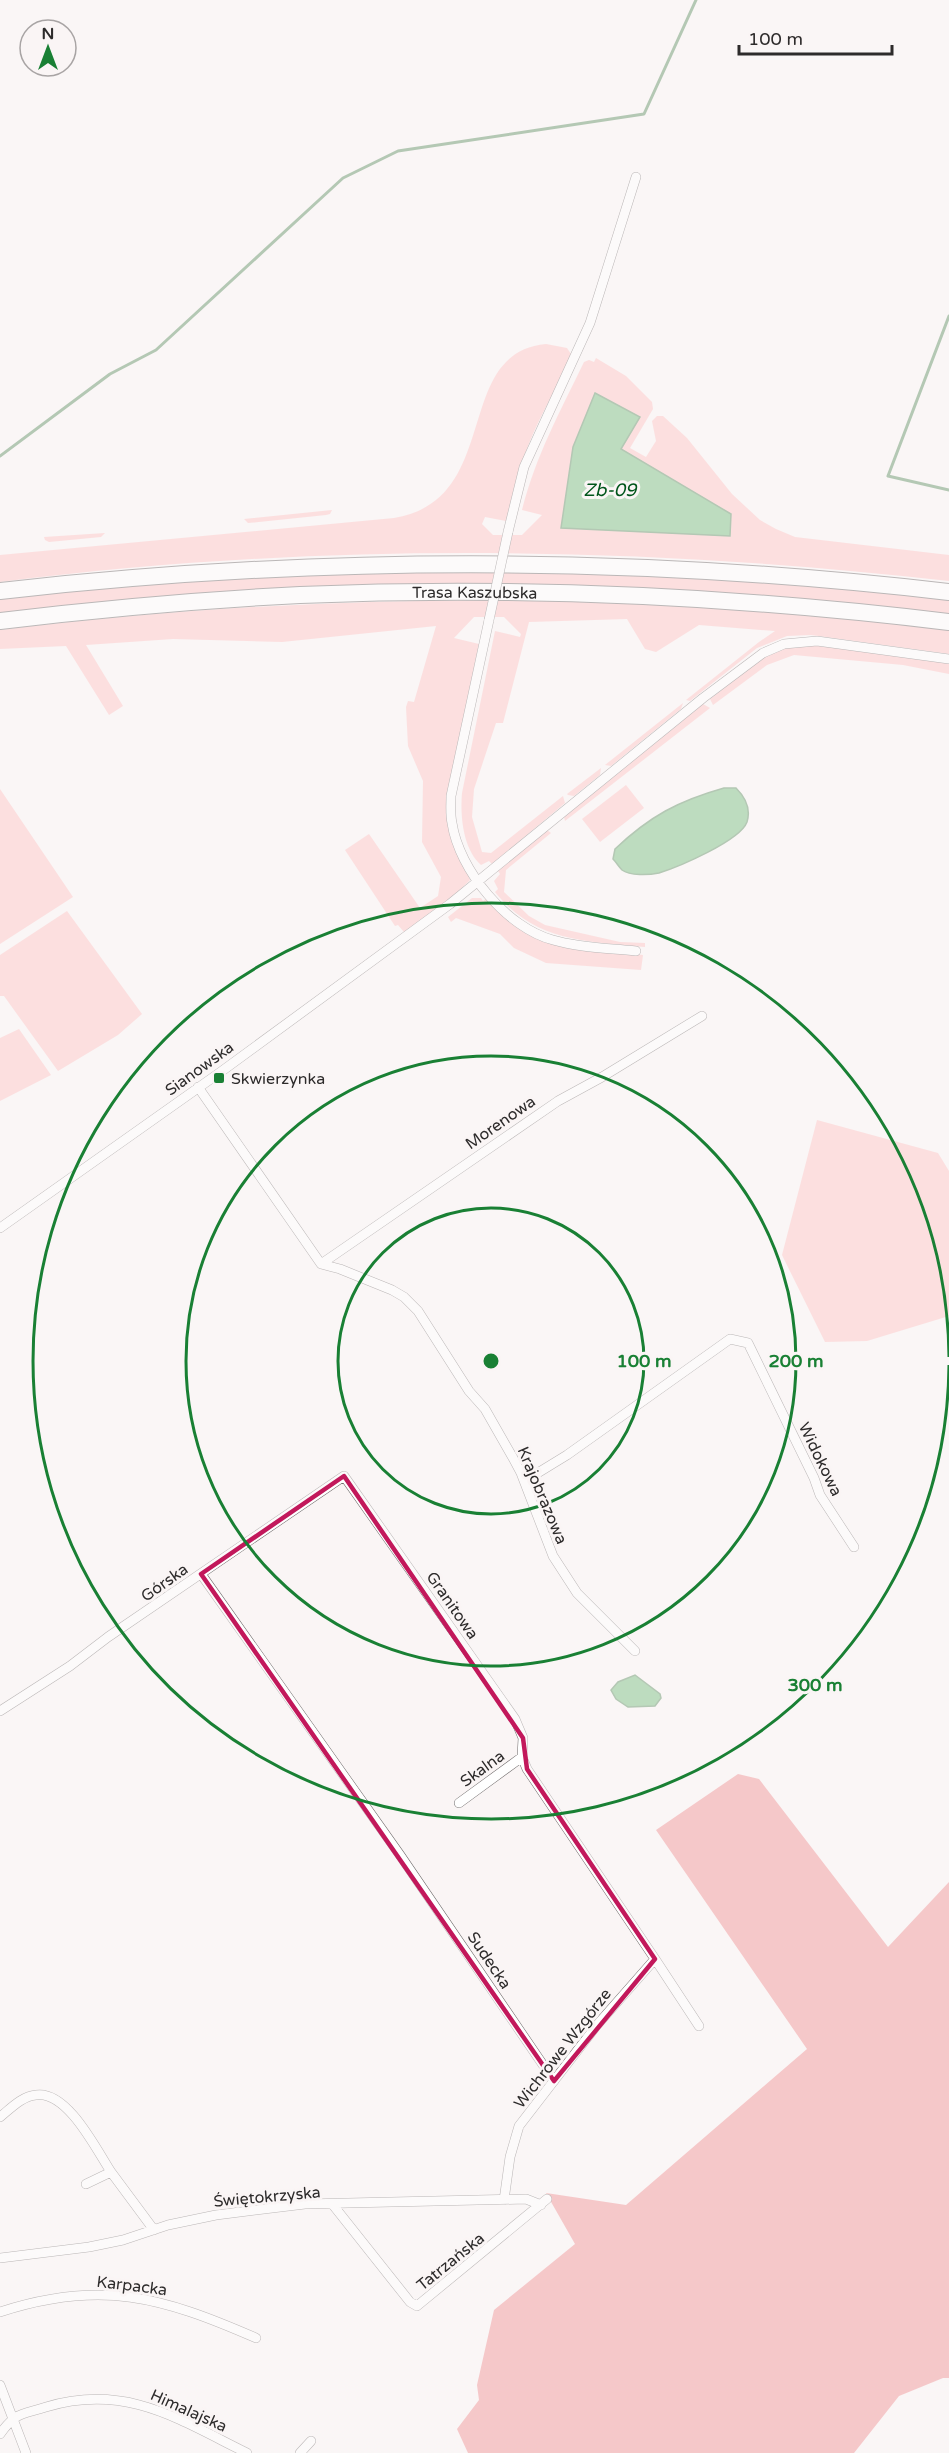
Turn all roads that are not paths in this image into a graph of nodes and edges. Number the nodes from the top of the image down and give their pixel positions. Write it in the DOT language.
graph roads {
  1 [pos="636,177"];
  2 [pos="0,591"];
  3 [pos="949,592"];
  4 [pos="0,621"];
  5 [pos="949,622"];
  6 [pos="949,659"];
  7 [pos="479,881"];
  8 [pos="636,951"];
  9 [pos="702,1016"];
  10 [pos="198,1088"];
  11 [pos="0,1228"];
  12 [pos="321,1264"];
  13 [pos="521,1473"];
  14 [pos="344,1476"];
  15 [pos="854,1547"];
  16 [pos="201,1574"];
  17 [pos="635,1651"];
  18 [pos="0,1711"];
  19 [pos="522,1757"];
  20 [pos="459,1803"];
  21 [pos="655,1959"];
  22 [pos="699,2026"];
  23 [pos="555,2081"];
  24 [pos="0,2117"];
  25 [pos="111,2172"];
  26 [pos="86,2184"];
  27 [pos="504,2200"];
  28 [pos="544,2202"];
  29 [pos="333,2205"];
  30 [pos="154,2230"];
  31 [pos="0,2258"];
  32 [pos="0,2312"];
  33 [pos="256,2338"];
  34 [pos="0,2385"];
  35 [pos="12,2417"];
  36 [pos="0,2434"];
  37 [pos="311,2441"];
  38 [pos="26,2453"];
  39 [pos="247,2453"];
  40 [pos="300,2453"];
  1 -- 7 [label="street, bridge"];
  2 -- 3 [label="highway, Trasa Kaszubska"];
  4 -- 5 [label="highway, Trasa Kaszubska"];
  6 -- 7 [label="street, Sianowska"];
  7 -- 8 [label="street"];
  7 -- 10 [label="street, Sianowska"];
  9 -- 12 [label="street, Morenowa"];
  10 -- 11 [label="street, Sianowska"];
  10 -- 12 [label="street"];
  12 -- 13 [label="street, Krajobrazowa"];
  13 -- 15 [label="street, Widokowa"];
  13 -- 17 [label="street, Krajobrazowa"];
  14 -- 16 [label="street, Górska"];
  14 -- 19 [label="street, Granitowa"];
  16 -- 18 [label="street, Górska"];
  16 -- 23 [label="street, Sudecka"];
  19 -- 20 [label="street, Skalna"];
  19 -- 21 [label="street"];
  21 -- 22 [label="street"];
  21 -- 23 [label="street, Wichrowe Wzgórze"];
  23 -- 27 [label="street, Wichrowe Wzgórze"];
  24 -- 25 [label="street"];
  25 -- 26 [label="street"];
  25 -- 30 [label="street"];
  27 -- 28 [label="street, Świętokrzyska"];
  27 -- 29 [label="street, Świętokrzyska"];
  28 -- 29 [label="street, Tatrzańska"];
  29 -- 30 [label="street, Świętokrzyska"];
  30 -- 31 [label="street, Świętokrzyska"];
  32 -- 33 [label="street, Karpacka"];
  34 -- 35 [label="street"];
  35 -- 36 [label="street"];
  35 -- 38 [label="street"];
  35 -- 39 [label="street, Himalajska"];
  37 -- 40 [label="street"];
}
